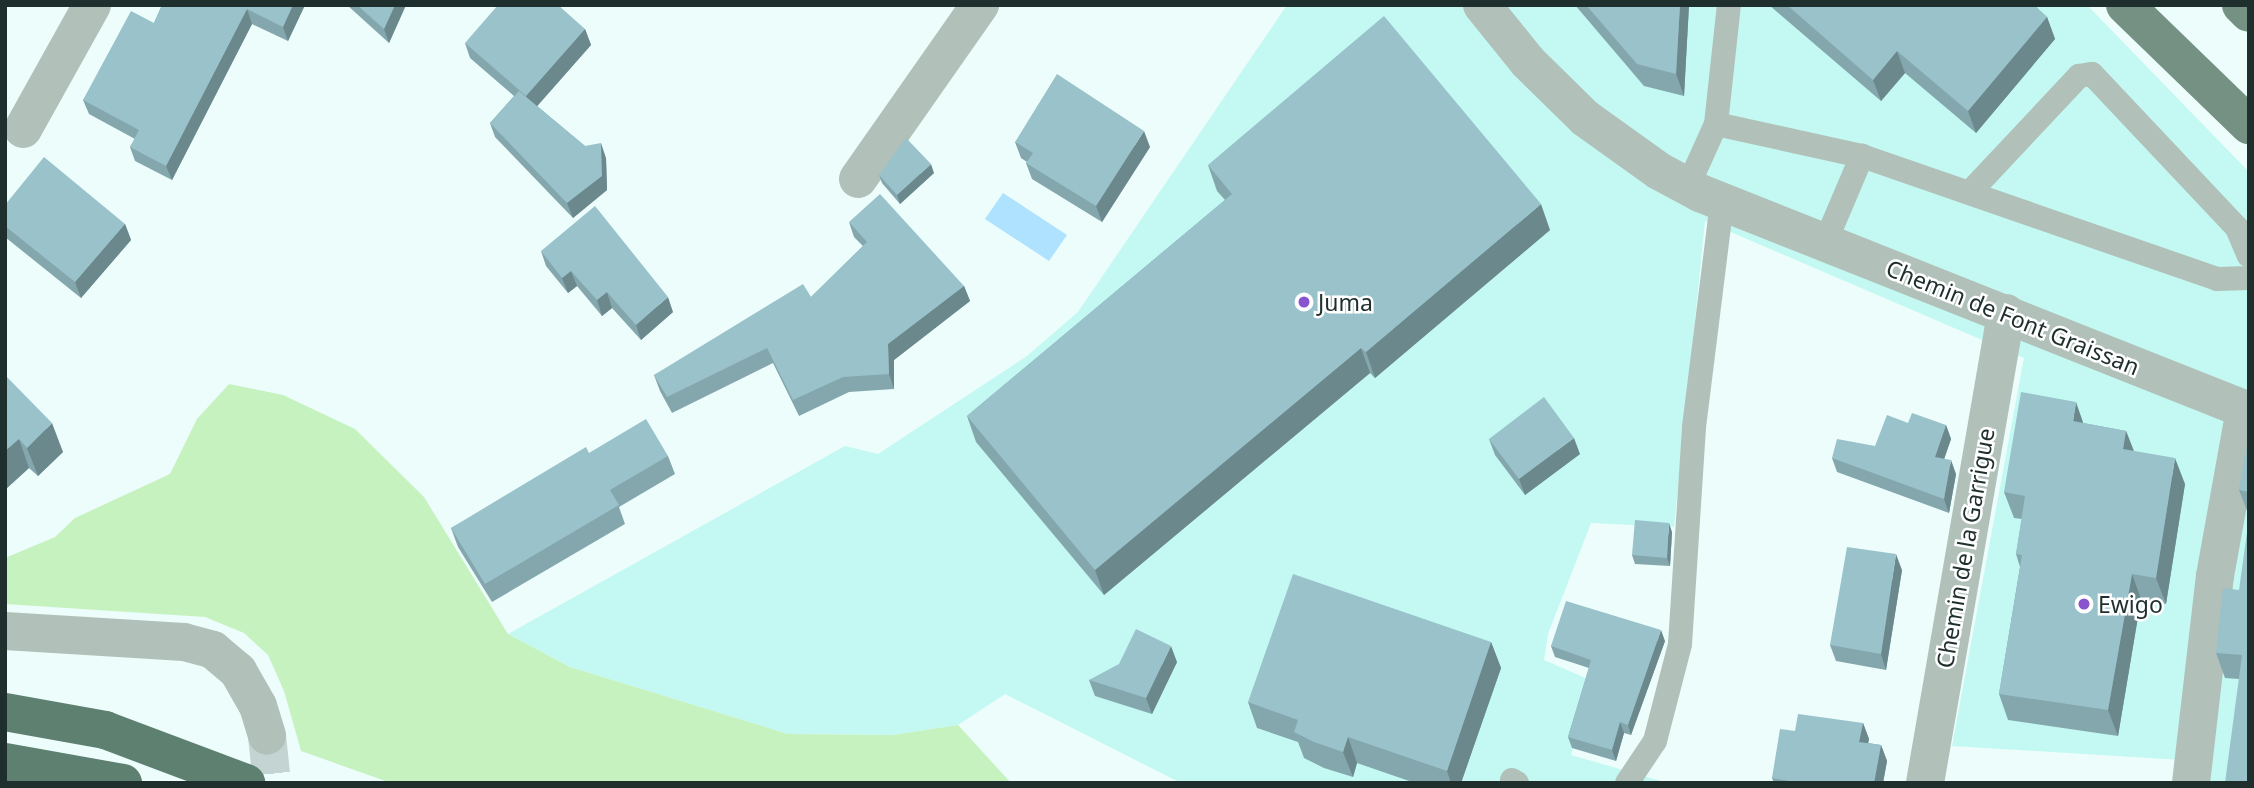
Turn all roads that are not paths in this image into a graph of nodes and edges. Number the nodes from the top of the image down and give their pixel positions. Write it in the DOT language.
graph roads {
  1 [pos="92,5"];
  2 [pos="979,5"];
  3 [pos="1482,5"];
  4 [pos="1729,5"];
  5 [pos="2126,5"];
  6 [pos="2241,5"];
  7 [pos="2249,13"];
  8 [pos="1716,124"];
  9 [pos="2249,125"];
  10 [pos="23,129"];
  11 [pos="1862,156"];
  12 [pos="858,180"];
  13 [pos="1971,191"];
  14 [pos="1705,194"];
  15 [pos="1825,243"];
  16 [pos="2249,257"];
  17 [pos="2249,278"];
  18 [pos="2006,313"];
  19 [pos="2247,410"];
  20 [pos="5,631"];
  21 [pos="5,712"];
  22 [pos="267,736"];
  23 [pos="5,762"];
  24 [pos="123,783"];
  25 [pos="246,783"];
  26 [pos="1628,783"];
  27 [pos="1925,783"];
  28 [pos="2191,783"];
  1 -- 10 [label="street"];
  2 -- 12 [label="street"];
  3 -- 14 [label="street, Chemin de Font Graissan"];
  4 -- 8 [label="lane"];
  5 -- 9 [label="main road"];
  6 -- 7 [label="main road"];
  8 -- 11 [label="lane"];
  8 -- 14 [label="lane"];
  11 -- 13 [label="lane"];
  11 -- 15 [label="lane"];
  13 -- 16 [label="lane"];
  13 -- 17 [label="lane"];
  14 -- 15 [label="street, Chemin de Font Graissan"];
  14 -- 26 [label="lane"];
  15 -- 18 [label="street, Chemin de Font Graissan"];
  18 -- 19 [label="street, Chemin de Font Graissan"];
  18 -- 27 [label="street, Chemin de la Garrigue"];
  19 -- 28 [label="street, Chemin de Font Graissan"];
  20 -- 22 [label="street"];
  21 -- 25 [label="highway"];
  23 -- 24 [label="highway"];
}
